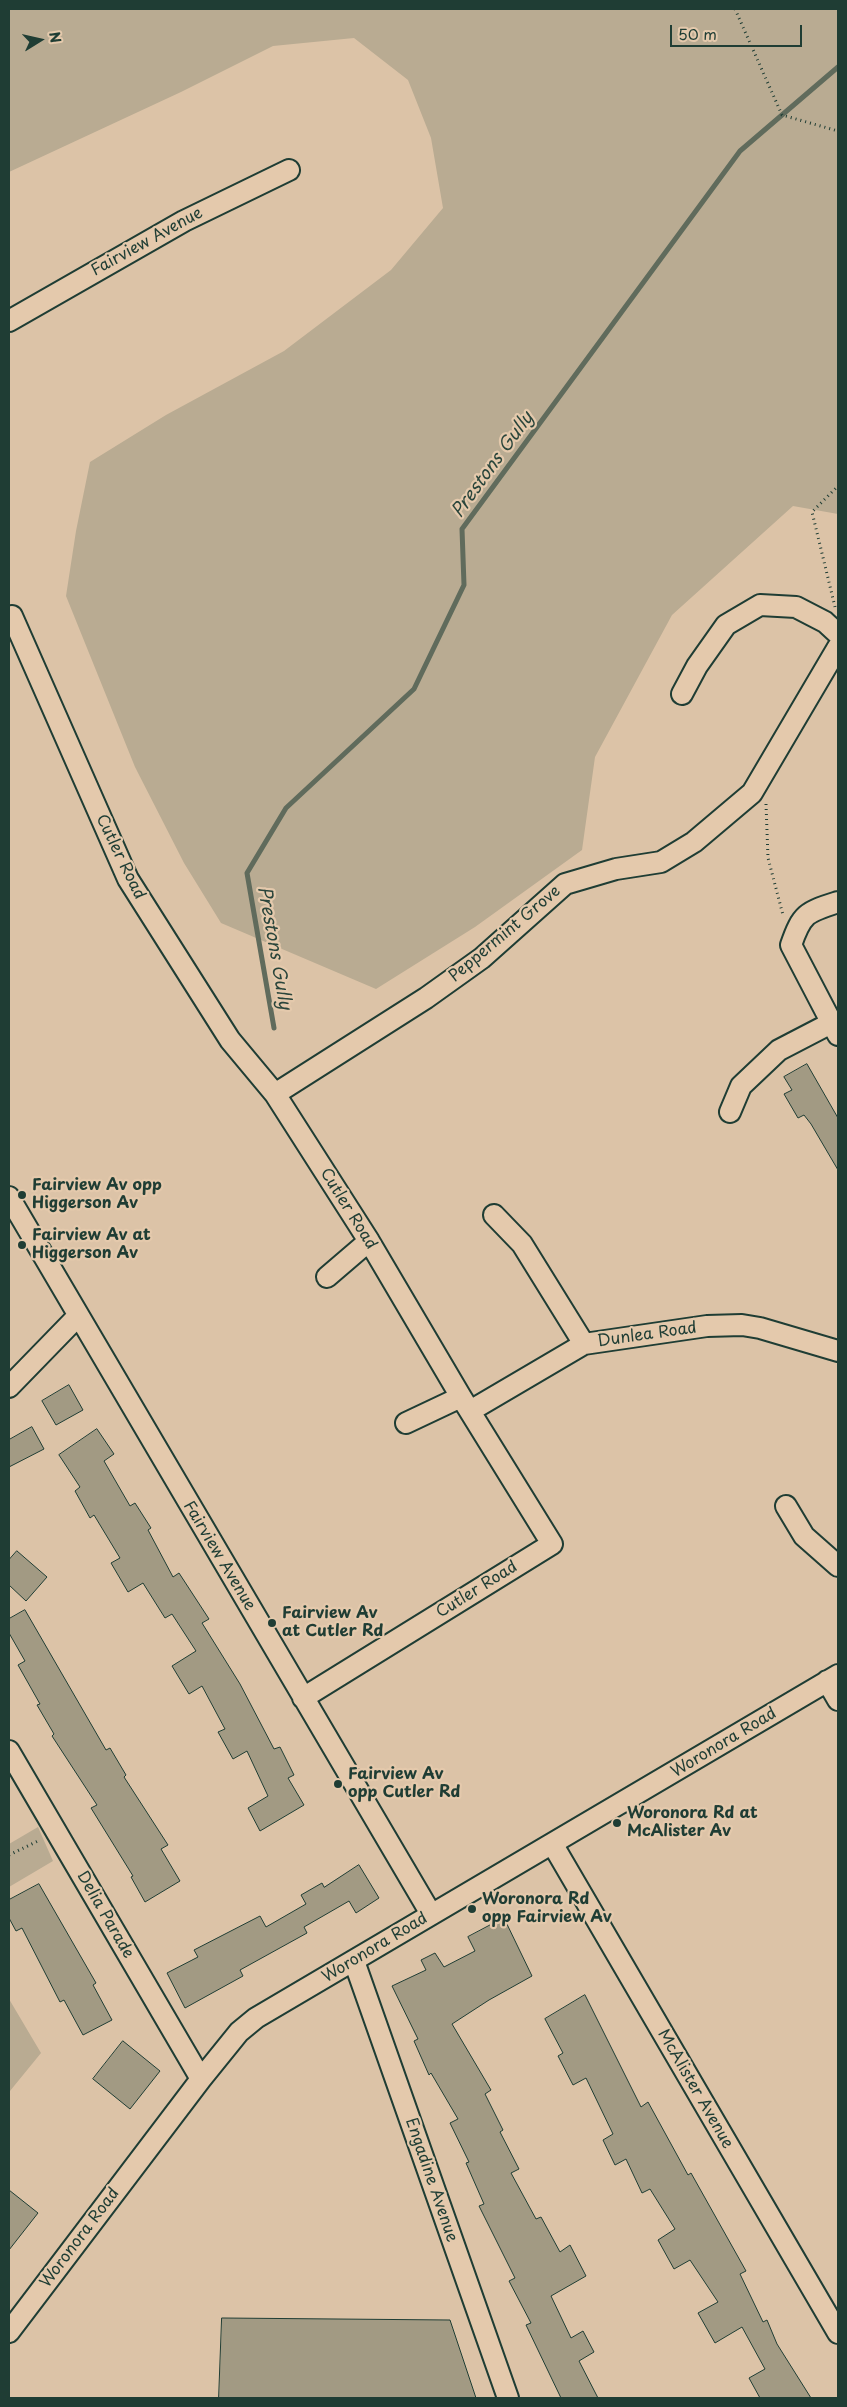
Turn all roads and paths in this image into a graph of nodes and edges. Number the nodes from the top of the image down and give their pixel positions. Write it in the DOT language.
graph roads {
  1 [pos="735,9"];
  2 [pos="838,131"];
  3 [pos="290,170"];
  4 [pos="9,321"];
  5 [pos="838,486"];
  6 [pos="836,609"];
  7 [pos="12,616"];
  8 [pos="838,634"];
  9 [pos="838,647"];
  10 [pos="682,694"];
  11 [pos="752,793"];
  12 [pos="838,902"];
  13 [pos="783,916"];
  14 [pos="834,1029"];
  15 [pos="276,1094"];
  16 [pos="730,1112"];
  17 [pos="9,1197"];
  18 [pos="494,1215"];
  19 [pos="369,1241"];
  20 [pos="327,1277"];
  21 [pos="78,1316"];
  22 [pos="584,1344"];
  23 [pos="838,1351"];
  24 [pos="9,1387"];
  25 [pos="466,1404"];
  26 [pos="406,1423"];
  27 [pos="786,1506"];
  28 [pos="838,1566"];
  29 [pos="833,1678"];
  30 [pos="303,1698"];
  31 [pos="838,1700"];
  32 [pos="9,1751"];
  33 [pos="56,1832"];
  34 [pos="553,1844"];
  35 [pos="9,1856"];
  36 [pos="431,1914"];
  37 [pos="354,1961"];
  38 [pos="201,2079"];
  39 [pos="9,2332"];
  40 [pos="838,2333"];
  41 [pos="508,2398"];
  1 -- 2 [label="path"];
  3 -- 4 [label="street, Fairview Avenue"];
  5 -- 6 [label="path"];
  7 -- 15 [label="street, Cutler Road"];
  8 -- 10 [label="street"];
  9 -- 11 [label="street, Peppermint Grove"];
  11 -- 13 [label="path"];
  11 -- 15 [label="street, Peppermint Grove"];
  12 -- 14 [label="street"];
  14 -- 16 [label="street"];
  15 -- 19 [label="street, Cutler Road"];
  17 -- 21 [label="street, Fairview Avenue"];
  18 -- 22 [label="street"];
  19 -- 20 [label="street"];
  19 -- 25 [label="street, Cutler Road"];
  21 -- 24 [label="street"];
  21 -- 30 [label="street, Fairview Avenue"];
  22 -- 23 [label="street, Dunlea Road"];
  22 -- 25 [label="street, Dunlea Road"];
  25 -- 26 [label="street, Dunlea Road"];
  25 -- 30 [label="street, Cutler Road"];
  27 -- 28 [label="street"];
  29 -- 31 [label="street"];
  29 -- 34 [label="street, Woronora Road"];
  30 -- 36 [label="street, Fairview Avenue"];
  32 -- 33 [label="street, Delia Parade"];
  33 -- 35 [label="path"];
  33 -- 38 [label="street, Delia Parade"];
  34 -- 36 [label="street, Woronora Road"];
  34 -- 40 [label="street, McAlister Avenue"];
  36 -- 37 [label="street, Woronora Road"];
  37 -- 38 [label="street, Woronora Road"];
  37 -- 41 [label="street, Engadine Avenue"];
  38 -- 39 [label="street, Woronora Road"];
}
